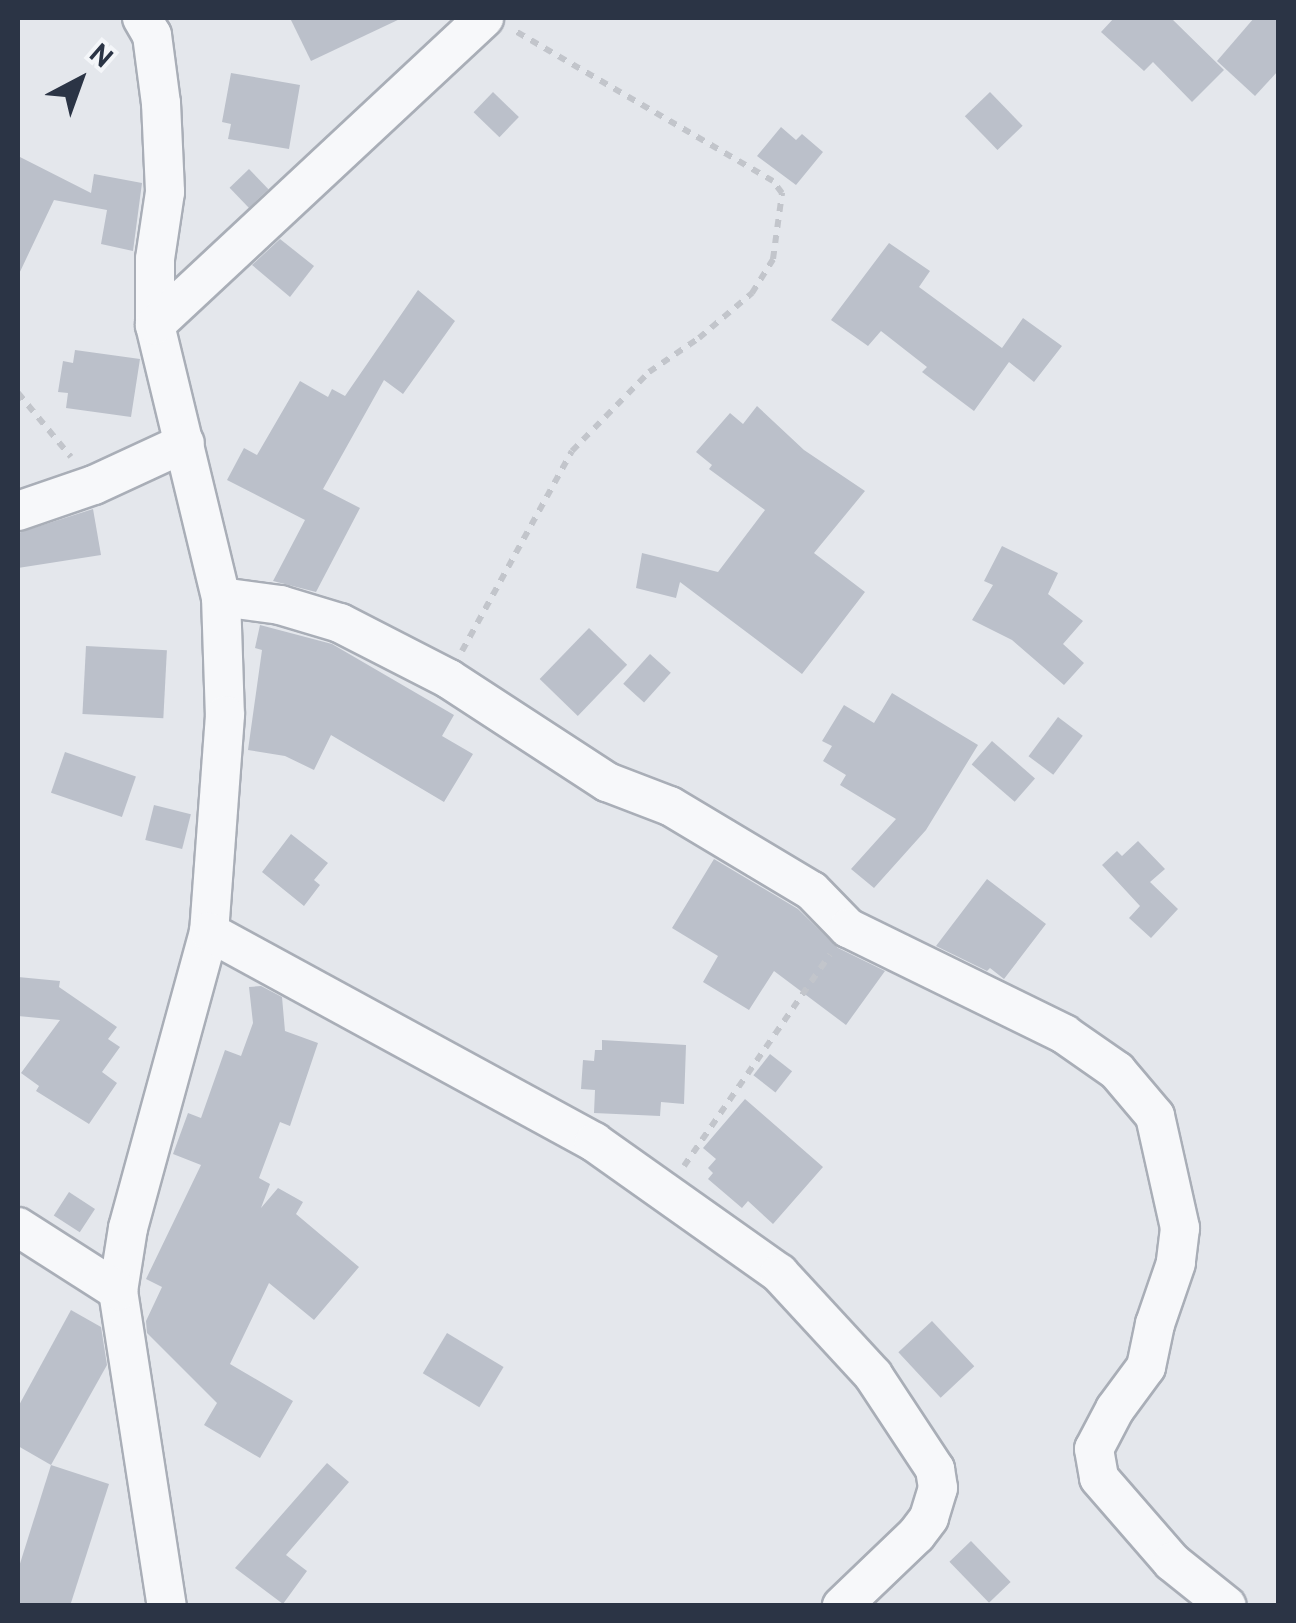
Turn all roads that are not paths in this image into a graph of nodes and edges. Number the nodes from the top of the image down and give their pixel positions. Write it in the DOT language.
graph roads {
  1 [pos="142,18"];
  2 [pos="495,22"];
  3 [pos="155,324"];
  4 [pos="185,444"];
  5 [pos="18,512"];
  6 [pos="221,597"];
  7 [pos="209,932"];
  8 [pos="18,1227"];
  9 [pos="118,1290"];
  10 [pos="167,1606"];
  11 [pos="842,1606"];
  12 [pos="1227,1606"];
  1 -- 3 [label="street"];
  2 -- 3 [label="street"];
  3 -- 4 [label="street"];
  4 -- 5 [label="street"];
  4 -- 6 [label="street"];
  6 -- 7 [label="street"];
  6 -- 12 [label="street"];
  7 -- 9 [label="street"];
  7 -- 11 [label="street"];
  8 -- 9 [label="street"];
  9 -- 10 [label="street"];
}
